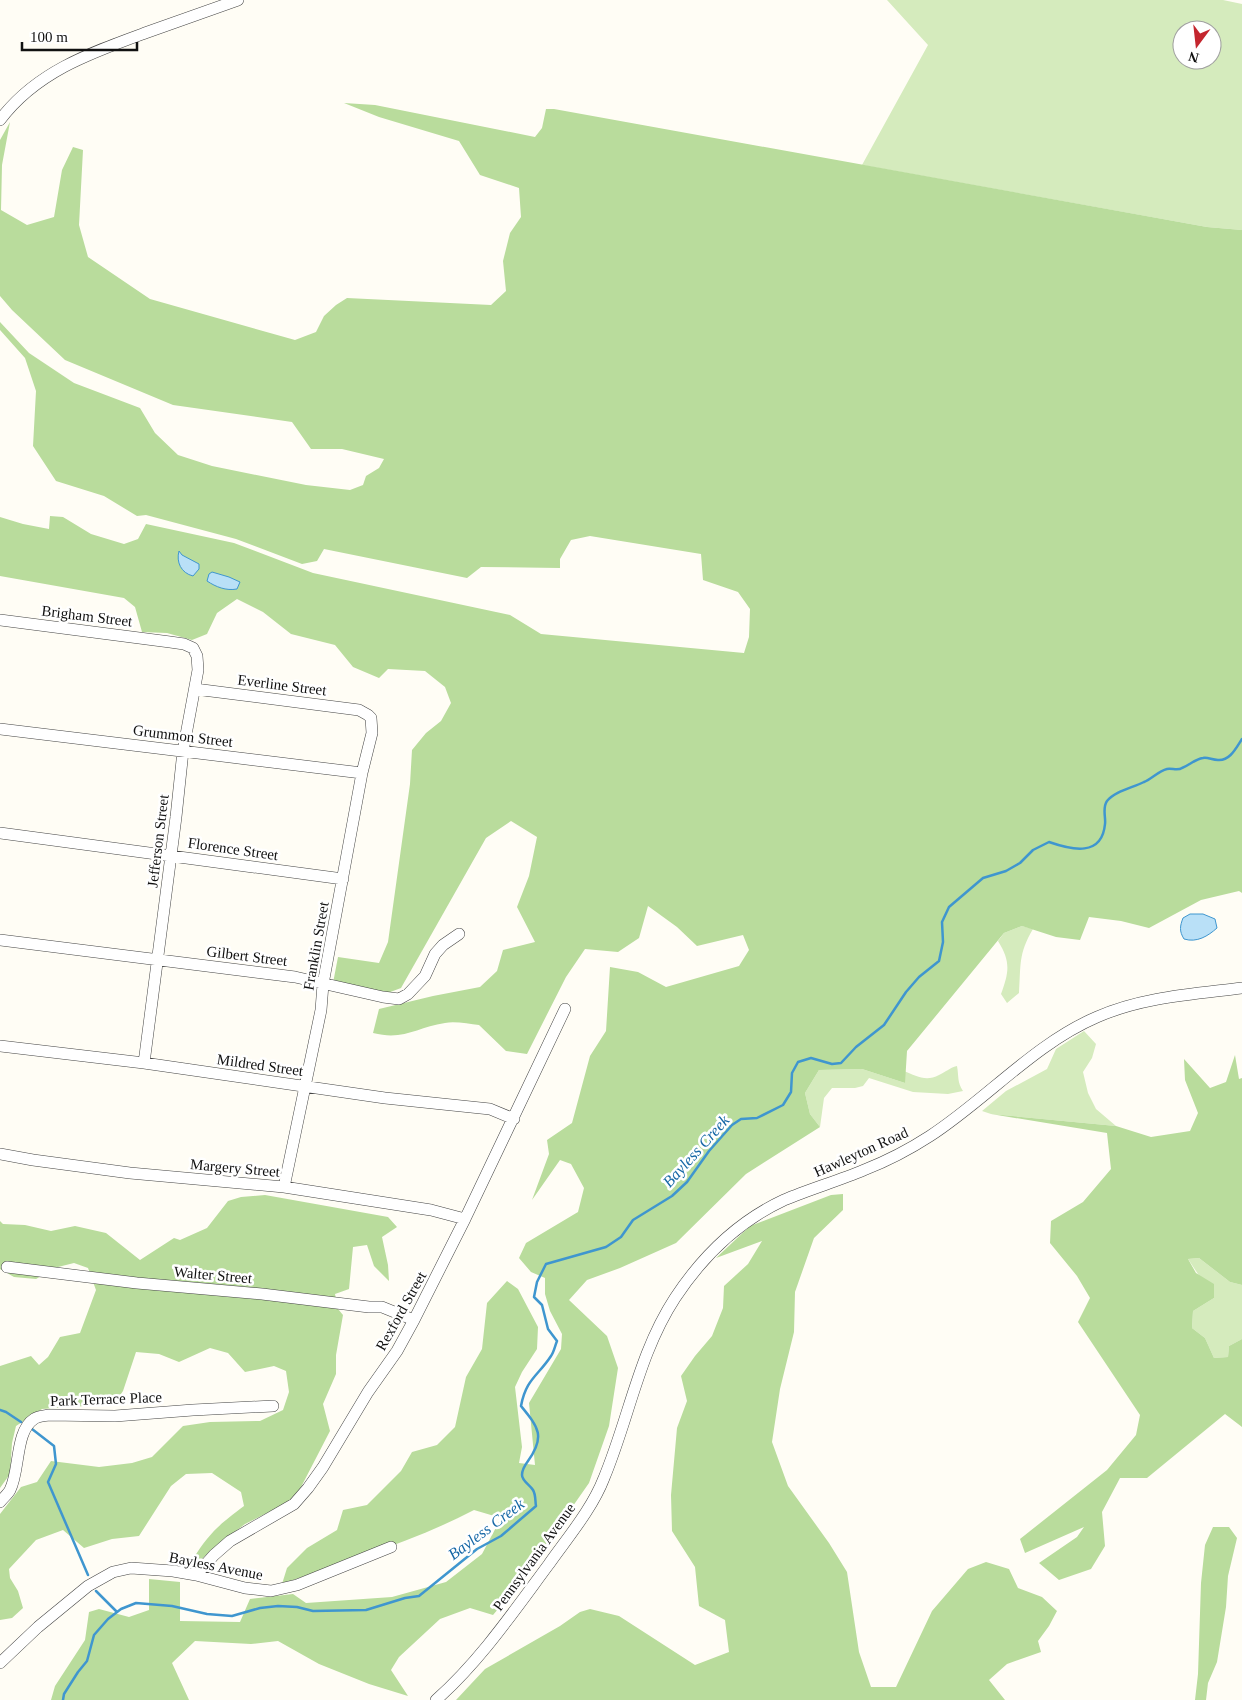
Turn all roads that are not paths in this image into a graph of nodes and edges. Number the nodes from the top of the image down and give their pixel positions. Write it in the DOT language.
graph roads {
  1 [pos="238,0"];
  2 [pos="0,120"];
  3 [pos="0,620"];
  4 [pos="170,642"];
  5 [pos="195,689"];
  6 [pos="365,713"];
  7 [pos="0,729"];
  8 [pos="183,751"];
  9 [pos="362,774"];
  10 [pos="0,833"];
  11 [pos="171,856"];
  12 [pos="343,879"];
  13 [pos="459,934"];
  14 [pos="0,940"];
  15 [pos="158,960"];
  16 [pos="323,984"];
  17 [pos="1242,988"];
  18 [pos="565,1010"];
  19 [pos="0,1046"];
  20 [pos="144,1063"];
  21 [pos="305,1087"];
  22 [pos="514,1119"];
  23 [pos="0,1154"];
  24 [pos="284,1187"];
  25 [pos="465,1219"];
  26 [pos="8,1267"];
  27 [pos="414,1320"];
  28 [pos="273,1406"];
  29 [pos="627,1413"];
  30 [pos="0,1502"];
  31 [pos="391,1547"];
  32 [pos="196,1575"];
  33 [pos="0,1663"];
  34 [pos="436,1700"];
  1 -- 2 [label="street"];
  3 -- 4 [label="street, Brigham Street"];
  4 -- 5 [label="street, Jefferson Street"];
  5 -- 6 [label="street, Everline Street"];
  5 -- 8 [label="street, Jefferson Street"];
  6 -- 9 [label="street, Franklin Street"];
  7 -- 8 [label="street, Grummon Street"];
  8 -- 9 [label="street, Grummon Street"];
  8 -- 11 [label="street, Jefferson Street"];
  9 -- 12 [label="street, Franklin Street"];
  10 -- 11 [label="street, Florence Street"];
  11 -- 12 [label="street, Florence Street"];
  11 -- 15 [label="street, Jefferson Street"];
  12 -- 16 [label="street, Franklin Street"];
  13 -- 16 [label="street, Gilbert Street"];
  14 -- 15 [label="street, Gilbert Street"];
  15 -- 16 [label="street, Gilbert Street"];
  15 -- 20 [label="street, Jefferson Street"];
  16 -- 21 [label="street, Franklin Street"];
  17 -- 29 [label="street, Hawleyton Road"];
  18 -- 22 [label="street, Rexford Street"];
  19 -- 20 [label="street, Mildred Street"];
  20 -- 21 [label="street, Mildred Street"];
  21 -- 22 [label="street, Mildred Street"];
  21 -- 24 [label="street, Franklin Street"];
  22 -- 25 [label="street, Rexford Street"];
  23 -- 24 [label="street, Margery Street"];
  24 -- 25 [label="street, Margery Street"];
  25 -- 27 [label="street, Rexford Street"];
  26 -- 27 [label="street, Walter Street"];
  27 -- 32 [label="street, Rexford Street"];
  28 -- 30 [label="street, Park Terrace Place"];
  29 -- 34 [label="street, Pennsylvania Avenue"];
  31 -- 32 [label="street, Bayless Avenue"];
  32 -- 33 [label="street, Bayless Avenue"];
}
